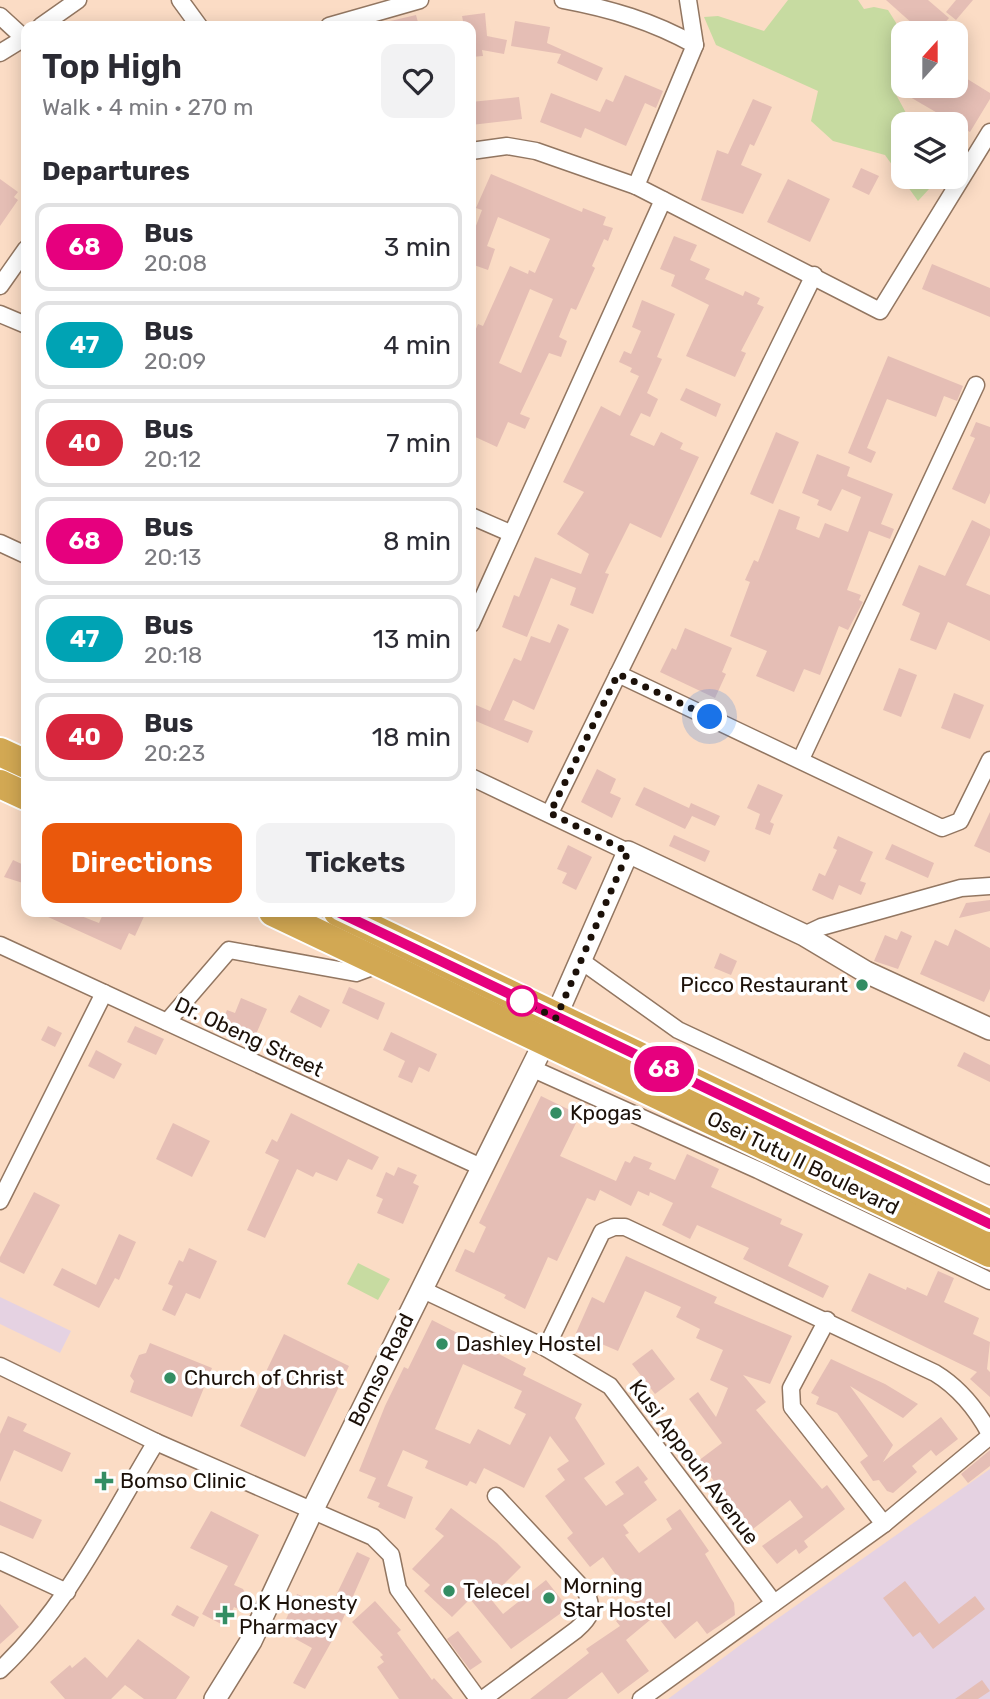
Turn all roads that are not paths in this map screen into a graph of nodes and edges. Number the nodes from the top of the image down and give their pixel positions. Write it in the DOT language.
graph roads {
  1 [pos="78,0"];
  2 [pos="180,0"];
  3 [pos="420,0"];
  4 [pos="563,0"];
  5 [pos="688,0"];
  6 [pos="0,16"];
  7 [pos="48,21"];
  8 [pos="196,21"];
  9 [pos="346,21"];
  10 [pos="21,34"];
  11 [pos="21,40"];
  12 [pos="695,45"];
  13 [pos="0,53"];
  14 [pos="990,132"];
  15 [pos="476,149"];
  16 [pos="636,186"];
  17 [pos="663,200"];
  18 [pos="21,256"];
  19 [pos="814,275"];
  20 [pos="0,286"];
  21 [pos="0,314"];
  22 [pos="21,323"];
  23 [pos="976,385"];
  24 [pos="476,518"];
  25 [pos="510,533"];
  26 [pos="0,543"];
  27 [pos="21,553"];
  28 [pos="476,612"];
  29 [pos="618,674"];
  30 [pos="0,752"];
  31 [pos="802,760"];
  32 [pos="990,760"];
  33 [pos="21,762"];
  34 [pos="476,779"];
  35 [pos="0,784"];
  36 [pos="21,794"];
  37 [pos="550,813"];
  38 [pos="628,852"];
  39 [pos="990,886"];
  40 [pos="284,917"];
  41 [pos="347,917"];
  42 [pos="804,935"];
  43 [pos="0,945"];
  44 [pos="580,960"];
  45 [pos="383,962"];
  46 [pos="104,993"];
  47 [pos="167,1022"];
  48 [pos="551,1029"];
  49 [pos="990,1029"];
  50 [pos="531,1068"];
  51 [pos="481,1167"];
  52 [pos="990,1176"];
  53 [pos="0,1201"];
  54 [pos="990,1224"];
  55 [pos="990,1253"];
  56 [pos="990,1282"];
  57 [pos="421,1289"];
  58 [pos="827,1320"];
  59 [pos="546,1348"];
  60 [pos="0,1366"];
  61 [pos="985,1412"];
  62 [pos="990,1435"];
  63 [pos="156,1442"];
  64 [pos="496,1496"];
  65 [pos="312,1511"];
  66 [pos="884,1524"];
  67 [pos="0,1561"];
  68 [pos="67,1592"];
  69 [pos="774,1603"];
  70 [pos="0,1670"];
  71 [pos="215,1699"];
  72 [pos="480,1699"];
  73 [pos="641,1699"];
  1 -- 7 [label="street"];
  2 -- 8 [label="street"];
  3 -- 9 [label="street"];
  4 -- 12 [label="street"];
  5 -- 12 [label="street"];
  6 -- 10 [label="street"];
  11 -- 13 [label="street"];
  12 -- 16 [label="street"];
  14 -- 19 [label="street"];
  15 -- 16 [label="street"];
  16 -- 17 [label="street"];
  17 -- 19 [label="street"];
  17 -- 25 [label="street"];
  18 -- 20 [label="street"];
  19 -- 29 [label="street"];
  21 -- 22 [label="street"];
  23 -- 31 [label="street"];
  24 -- 25 [label="street"];
  25 -- 28 [label="street"];
  26 -- 27 [label="street"];
  29 -- 31 [label="street"];
  29 -- 37 [label="street"];
  30 -- 33 [label="highway"];
  31 -- 32 [label="street"];
  34 -- 37 [label="street"];
  35 -- 36 [label="highway"];
  37 -- 38 [label="street"];
  38 -- 42 [label="street"];
  38 -- 44 [label="street, Bomso Road"];
  39 -- 42 [label="street"];
  40 -- 45 [label="highway, Osei Tutu II Boulevard"];
  41 -- 48 [label="highway, Osei Tutu II Boulevard"];
  42 -- 49 [label="street"];
  43 -- 46 [label="street, Dr. Obeng Street"];
  44 -- 48 [label="street, Bomso Road"];
  44 -- 52 [label="street"];
  45 -- 47 [label="street"];
  45 -- 48 [label="highway, Osei Tutu II Boulevard"];
  46 -- 47 [label="street, Dr. Obeng Street"];
  46 -- 53 [label="street"];
  47 -- 51 [label="street, Dr. Obeng Street"];
  48 -- 50 [label="street, Bomso Road"];
  48 -- 54 [label="highway, Osei Tutu II Boulevard"];
  48 -- 55 [label="highway, Osei Tutu II Boulevard"];
  50 -- 51 [label="street, Bomso Road"];
  50 -- 56 [label="street"];
  51 -- 57 [label="street, Bomso Road"];
  57 -- 59 [label="street, Kusi Appouh Avenue"];
  57 -- 65 [label="street, Bomso Road"];
  58 -- 59 [label="street"];
  58 -- 61 [label="street"];
  58 -- 66 [label="street"];
  59 -- 69 [label="street, Kusi Appouh Avenue"];
  60 -- 63 [label="street"];
  61 -- 62 [label="street"];
  62 -- 66 [label="street"];
  63 -- 65 [label="street"];
  63 -- 68 [label="street"];
  64 -- 72 [label="street"];
  65 -- 71 [label="street, Bomso Road"];
  65 -- 72 [label="street"];
  66 -- 69 [label="street"];
  67 -- 68 [label="street"];
  68 -- 70 [label="street"];
  69 -- 73 [label="street"];
}
